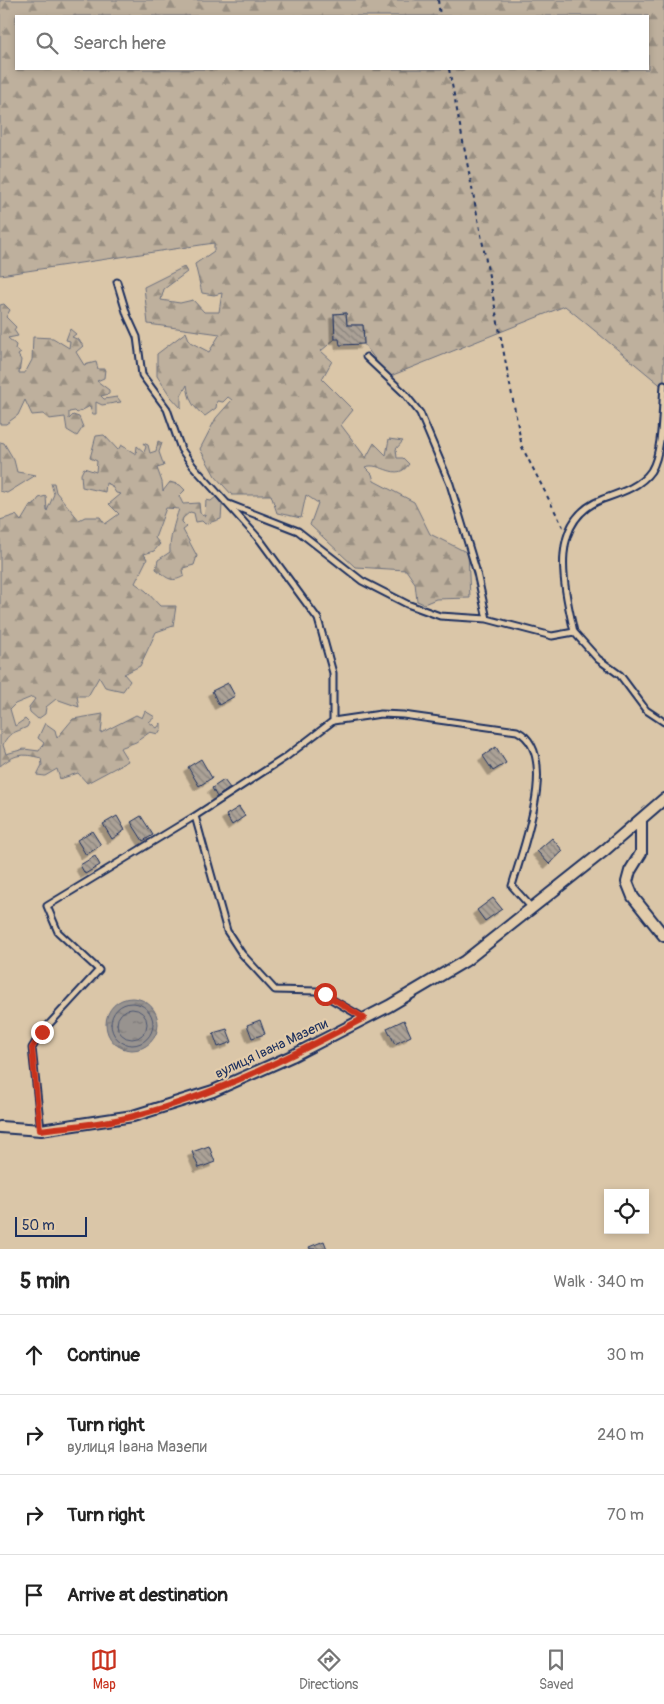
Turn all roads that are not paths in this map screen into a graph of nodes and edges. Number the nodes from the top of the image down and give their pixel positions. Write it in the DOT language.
graph roads {
  1 [pos="117,282"];
  2 [pos="366,357"];
  3 [pos="664,385"];
  4 [pos="226,503"];
  5 [pos="487,619"];
  6 [pos="574,632"];
  7 [pos="333,721"];
  8 [pos="664,722"];
  9 [pos="664,800"];
  10 [pos="195,816"];
  11 [pos="641,819"];
  12 [pos="531,907"];
  13 [pos="664,936"];
  14 [pos="364,1018"];
  15 [pos="0,1127"];
  16 [pos="40,1130"];
  1 -- 4 [label="lane"];
  2 -- 5 [label="lane"];
  3 -- 6 [label="lane"];
  4 -- 5 [label="lane"];
  4 -- 7 [label="lane"];
  5 -- 6 [label="lane"];
  6 -- 8 [label="lane"];
  7 -- 10 [label="lane"];
  7 -- 12 [label="lane"];
  9 -- 11 [label="street, вулиця Івана Мазепи"];
  10 -- 14 [label="lane"];
  10 -- 16 [label="lane"];
  11 -- 12 [label="street, вулиця Івана Мазепи"];
  11 -- 13 [label="street"];
  12 -- 14 [label="street, вулиця Івана Мазепи"];
  14 -- 16 [label="street, вулиця Івана Мазепи"];
  15 -- 16 [label="street, вулиця Івана Мазепи"];
}
